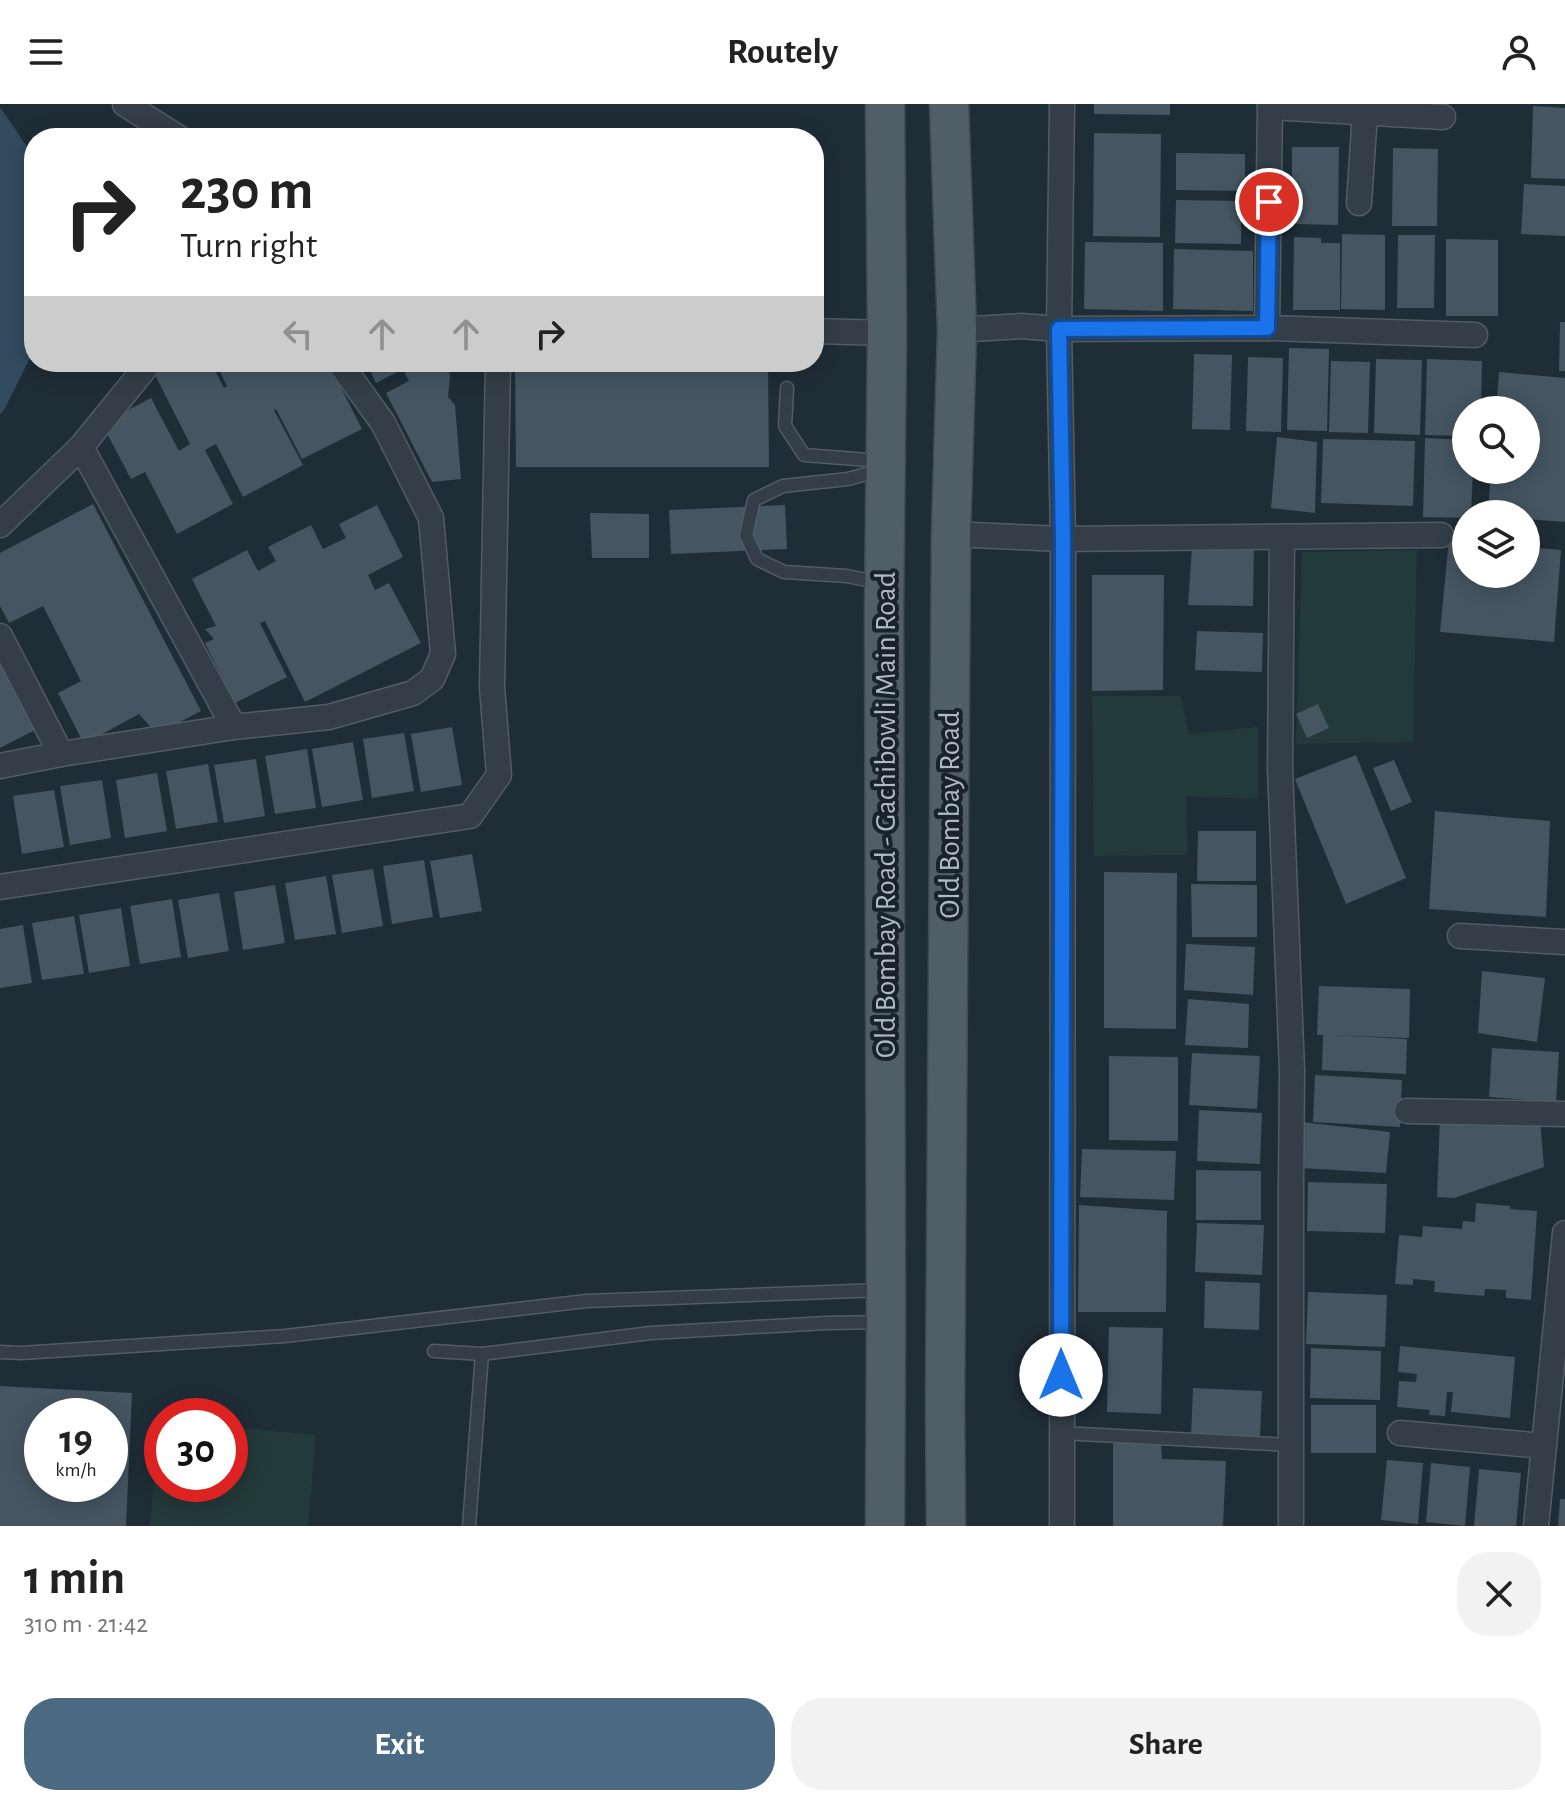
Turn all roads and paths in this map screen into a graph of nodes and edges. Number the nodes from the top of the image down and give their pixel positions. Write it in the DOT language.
graph roads {
  1 [pos="125,104"];
  2 [pos="885,104"];
  3 [pos="949,104"];
  4 [pos="1062,104"];
  5 [pos="1270,106"];
  6 [pos="1365,113"];
  7 [pos="1443,117"];
  8 [pos="163,128"];
  9 [pos="1359,203"];
  10 [pos="1267,328"];
  11 [pos="1059,329"];
  12 [pos="957,330"];
  13 [pos="824,331"];
  14 [pos="887,333"];
  15 [pos="1475,335"];
  16 [pos="142,372"];
  17 [pos="346,372"];
  18 [pos="498,372"];
  19 [pos="787,388"];
  20 [pos="81,447"];
  21 [pos="885,465"];
  22 [pos="0,525"];
  23 [pos="951,534"];
  24 [pos="1441,535"];
  25 [pos="1282,537"];
  26 [pos="1063,539"];
  27 [pos="884,584"];
  28 [pos="0,636"];
  29 [pos="234,727"];
  30 [pos="61,754"];
  31 [pos="0,766"];
  32 [pos="0,887"];
  33 [pos="1460,936"];
  34 [pos="1565,942"];
  35 [pos="1407,1111"];
  36 [pos="1565,1114"];
  37 [pos="1565,1233"];
  38 [pos="886,1306"];
  39 [pos="434,1351"];
  40 [pos="0,1352"];
  41 [pos="482,1354"];
  42 [pos="1061,1433"];
  43 [pos="1400,1433"];
  44 [pos="1291,1445"];
  45 [pos="1544,1446"];
  46 [pos="469,1526"];
  47 [pos="885,1526"];
  48 [pos="946,1526"];
  49 [pos="1062,1526"];
  50 [pos="1291,1526"];
  51 [pos="1536,1526"];
  1 -- 8 [label="street"];
  2 -- 14 [label="main road, Old Bombay Road - Gachibowli Main Road"];
  3 -- 12 [label="main road, Old Bombay Road"];
  4 -- 11 [label="street"];
  5 -- 6 [label="street"];
  5 -- 10 [label="street"];
  6 -- 7 [label="street"];
  6 -- 9 [label="street"];
  10 -- 11 [label="street"];
  10 -- 15 [label="street"];
  11 -- 12 [label="street"];
  11 -- 26 [label="street"];
  12 -- 23 [label="main road, Old Bombay Road"];
  13 -- 14 [label="street"];
  14 -- 21 [label="main road, Old Bombay Road - Gachibowli Main Road"];
  16 -- 20 [label="street"];
  17 -- 29 [label="street"];
  18 -- 32 [label="street"];
  19 -- 21 [label="lane"];
  20 -- 22 [label="street"];
  20 -- 29 [label="street"];
  21 -- 27 [label="main road, Old Bombay Road - Gachibowli Main Road"];
  21 -- 27 [label="lane"];
  23 -- 26 [label="street"];
  23 -- 48 [label="main road, Old Bombay Road"];
  24 -- 25 [label="street"];
  25 -- 26 [label="street"];
  25 -- 44 [label="street"];
  26 -- 42 [label="street"];
  27 -- 38 [label="main road, Old Bombay Road - Gachibowli Main Road"];
  28 -- 30 [label="street"];
  29 -- 30 [label="street"];
  30 -- 31 [label="street"];
  33 -- 34 [label="street"];
  35 -- 36 [label="street"];
  37 -- 45 [label="street"];
  38 -- 40 [label="lane"];
  38 -- 41 [label="lane"];
  38 -- 47 [label="main road, Old Bombay Road - Gachibowli Main Road"];
  39 -- 41 [label="lane"];
  41 -- 46 [label="lane"];
  42 -- 44 [label="lane"];
  42 -- 49 [label="street"];
  43 -- 45 [label="street"];
  44 -- 50 [label="street"];
  45 -- 51 [label="street"];
}
